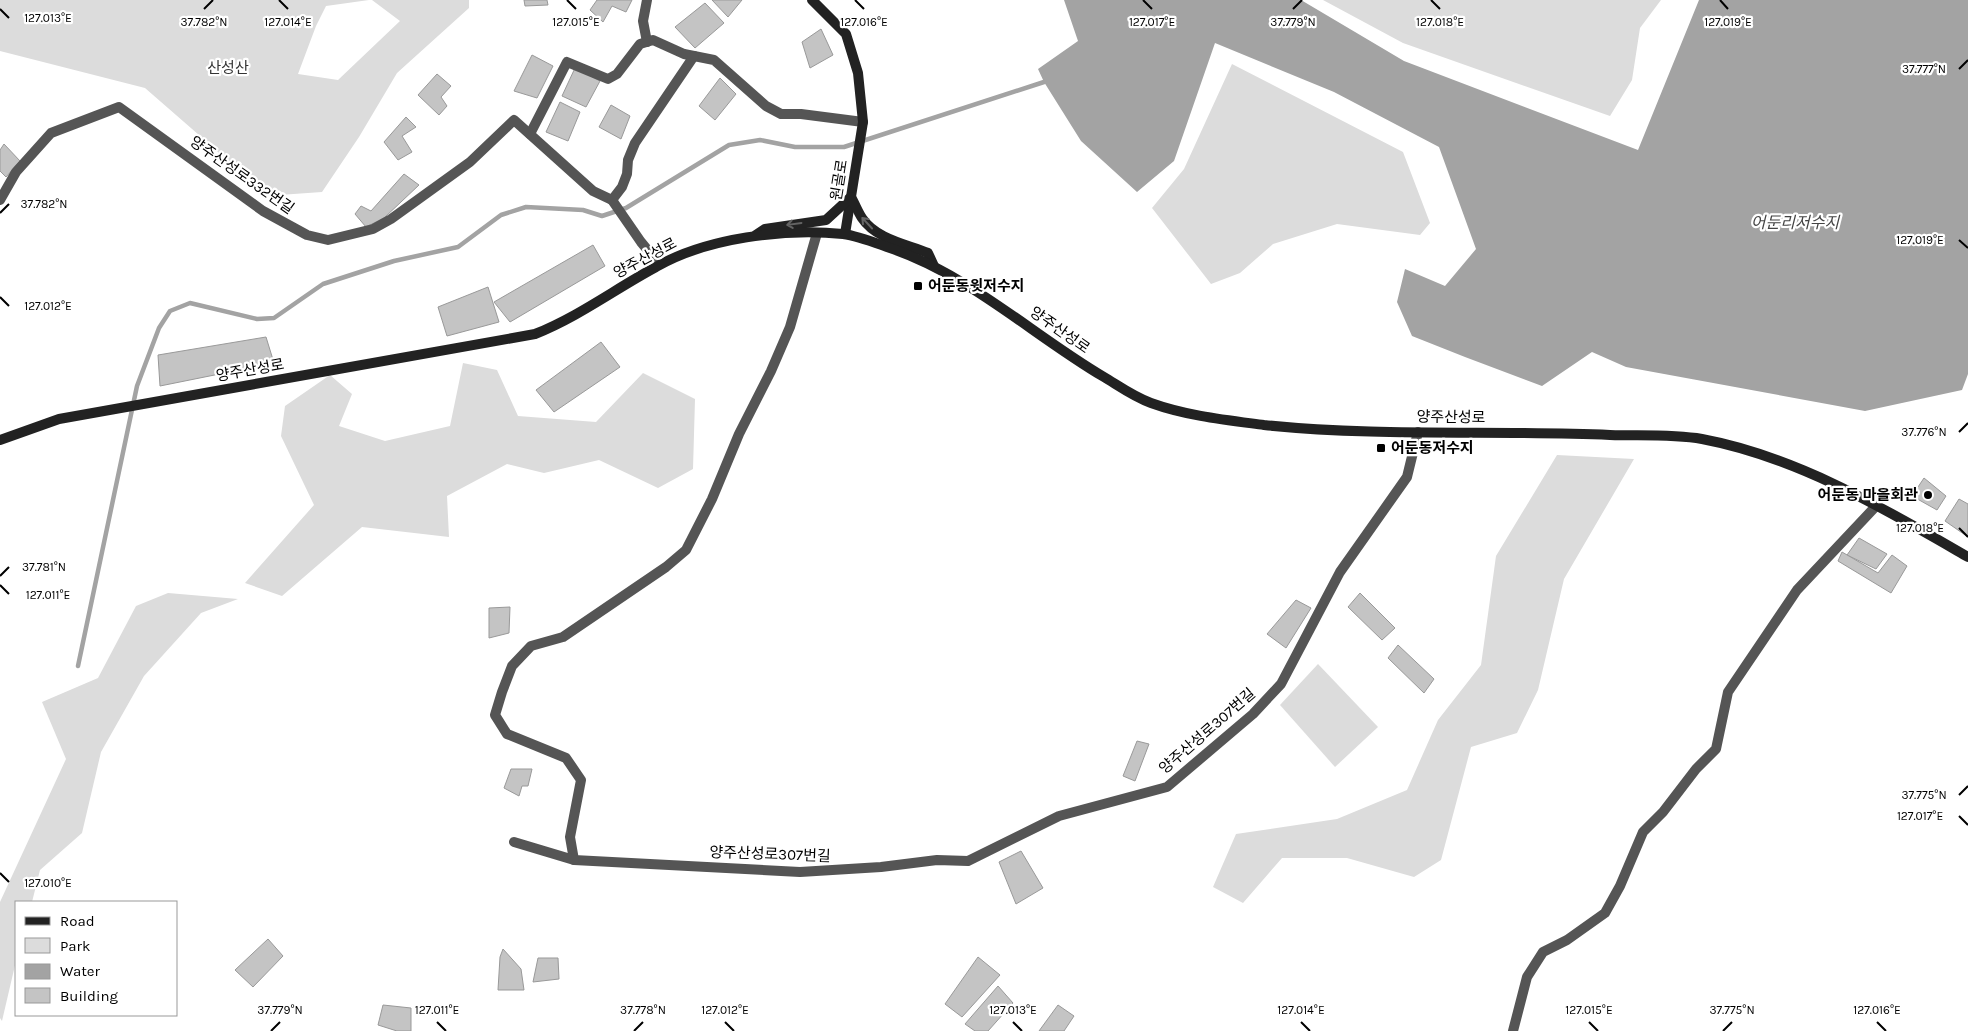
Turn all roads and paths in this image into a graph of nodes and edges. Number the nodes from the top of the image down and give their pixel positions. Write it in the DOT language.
graph roads {
  1 [pos="647,0"];
  2 [pos="812,0"];
  3 [pos="647,42"];
  4 [pos="694,56"];
  5 [pos="862,126"];
  6 [pos="530,134"];
  7 [pos="851,197"];
  8 [pos="0,200"];
  9 [pos="613,202"];
  10 [pos="816,233"];
  11 [pos="845,234"];
  12 [pos="753,236"];
  13 [pos="659,264"];
  14 [pos="934,266"];
  15 [pos="1418,432"];
  16 [pos="0,440"];
  17 [pos="1876,506"];
  18 [pos="1968,557"];
  19 [pos="514,842"];
  20 [pos="574,860"];
  21 [pos="1513,1031"];
  1 -- 3 [label="street"];
  2 -- 5 [label="street, 원골로"];
  3 -- 4 [label="street"];
  3 -- 6 [label="street"];
  4 -- 5 [label="street"];
  4 -- 9 [label="street"];
  5 -- 7 [label="street, 원골로"];
  6 -- 8 [label="street, 양주산성로332번길"];
  6 -- 9 [label="street, 양주산성로332번길"];
  7 -- 11 [label="street, 원골로"];
  7 -- 12 [label="street, one-way"];
  14 -- 7 [label="street, one-way"];
  9 -- 13 [label="street, 양주산성로332번길"];
  10 -- 11 [label="street, 양주산성로"];
  10 -- 12 [label="street, 양주산성로"];
  10 -- 20 [label="street"];
  11 -- 14 [label="street, 양주산성로"];
  12 -- 13 [label="street, 양주산성로"];
  13 -- 16 [label="street, 양주산성로"];
  14 -- 15 [label="street, 양주산성로"];
  15 -- 17 [label="street, 양주산성로"];
  15 -- 20 [label="street, 양주산성로307번길"];
  17 -- 18 [label="street, 양주산성로"];
  17 -- 21 [label="street"];
  19 -- 20 [label="street, 양주산성로307번길"];
}
